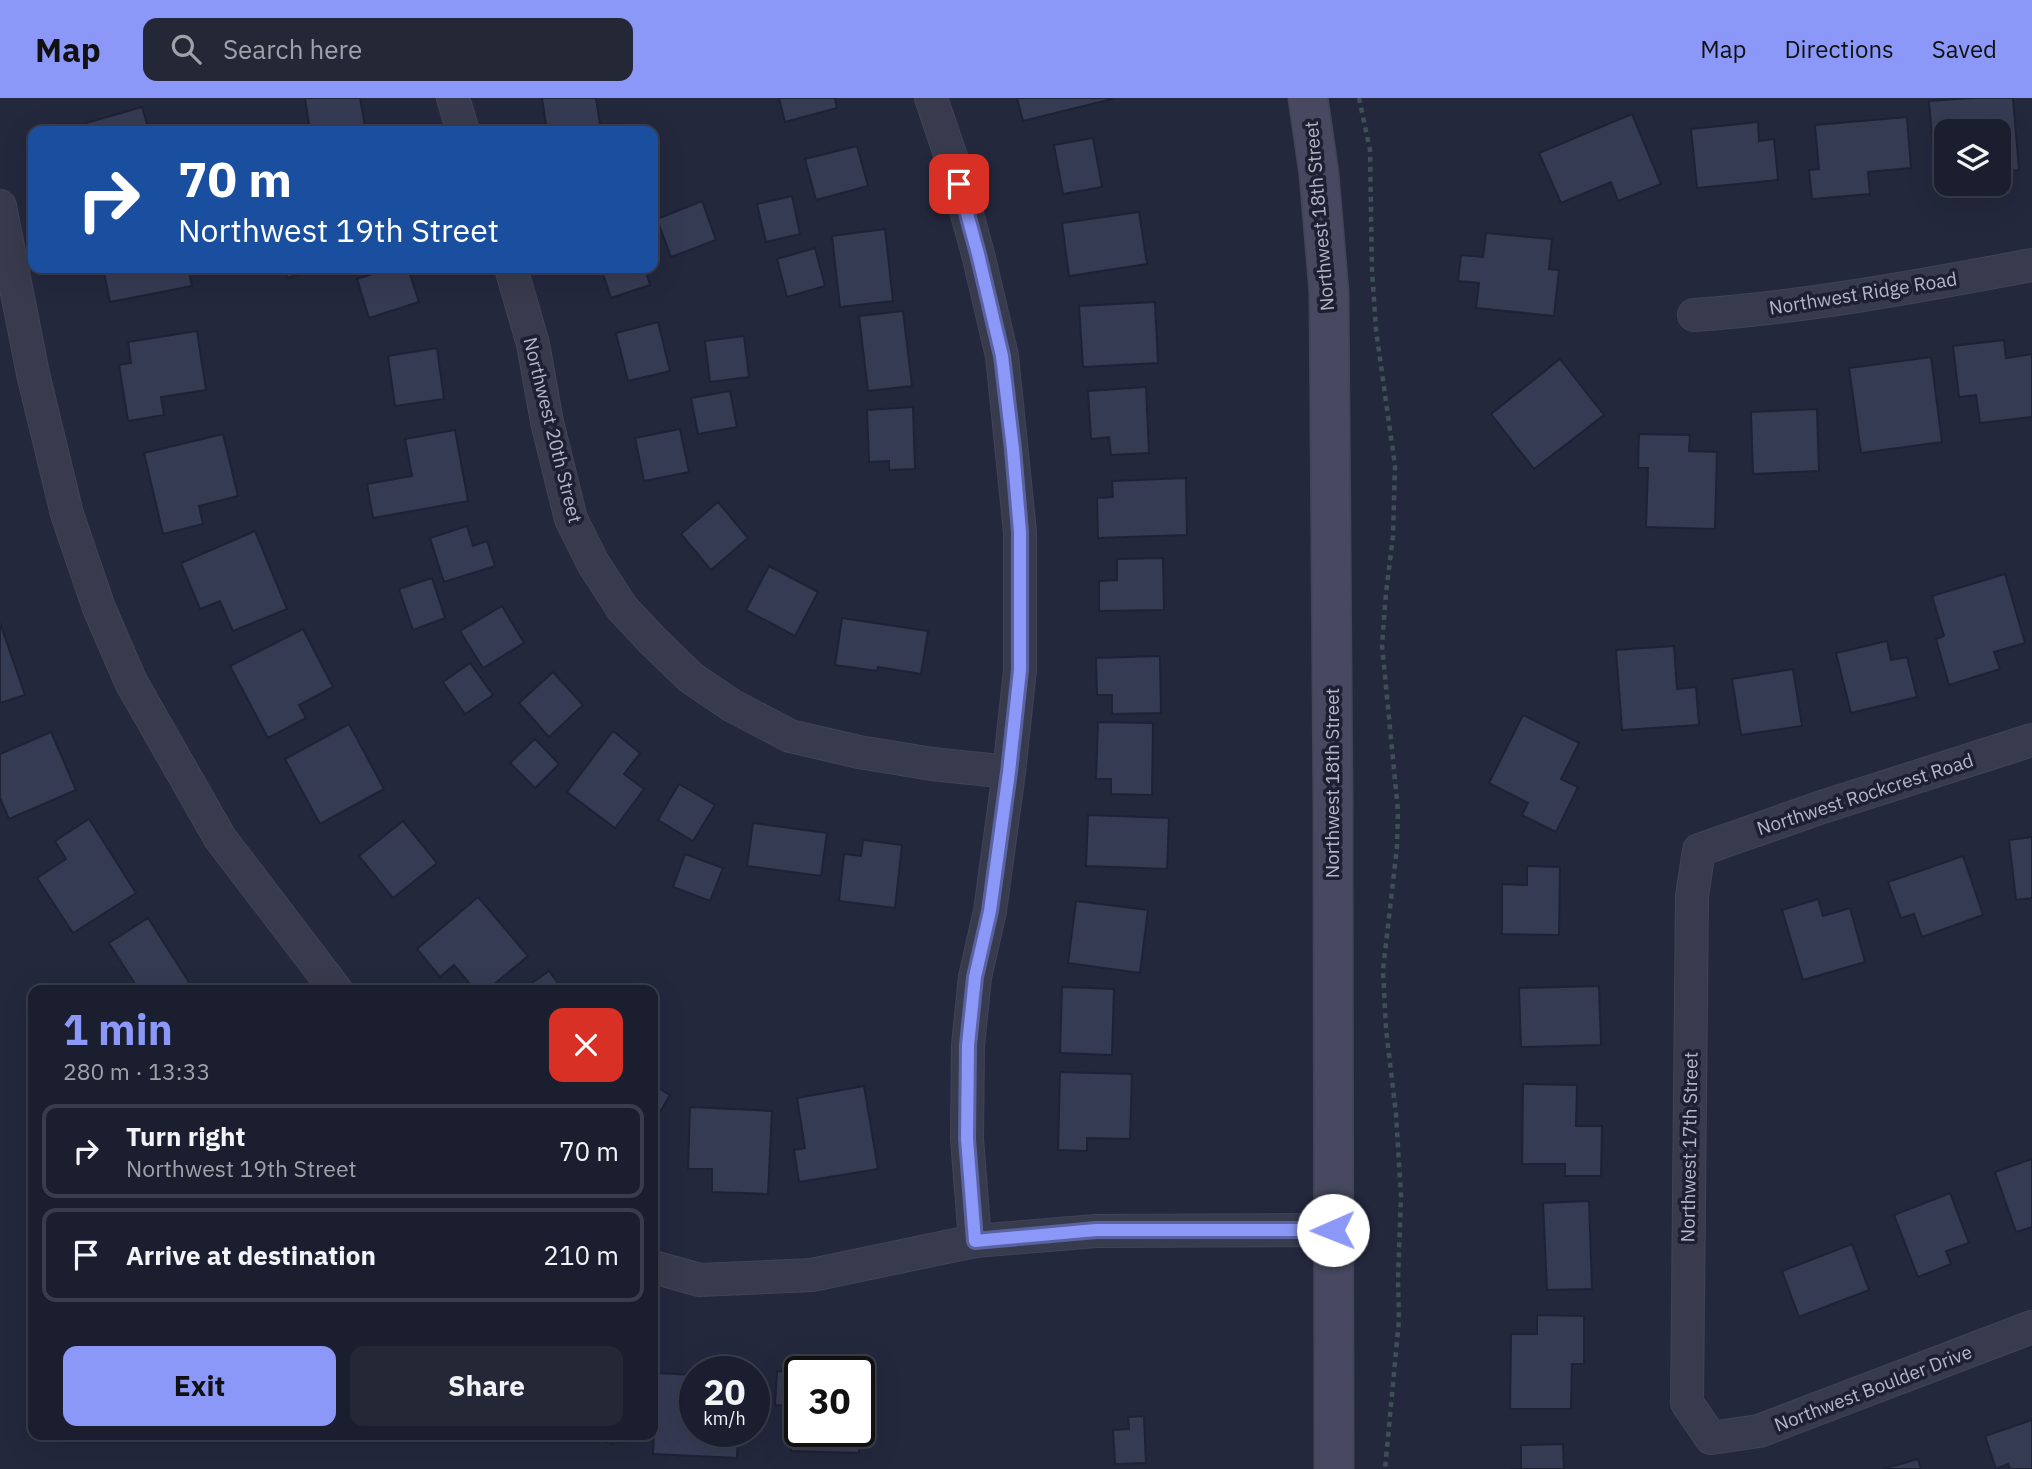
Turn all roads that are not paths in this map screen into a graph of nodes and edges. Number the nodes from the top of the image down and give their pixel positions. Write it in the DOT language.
graph roads {
  1 [pos="453,98"];
  2 [pos="931,98"];
  3 [pos="1307,98"];
  4 [pos="461,126"];
  5 [pos="0,206"];
  6 [pos="2032,265"];
  7 [pos="512,273"];
  8 [pos="1694,315"];
  9 [pos="2032,740"];
  10 [pos="1009,772"];
  11 [pos="1699,850"];
  12 [pos="332,985"];
  13 [pos="1333,1230"];
  14 [pos="975,1241"];
  15 [pos="658,1268"];
  16 [pos="2032,1327"];
  17 [pos="1711,1438"];
  18 [pos="1334,1469"];
  1 -- 4 [label="street"];
  2 -- 10 [label="street"];
  3 -- 13 [label="street, Northwest 18th Street"];
  5 -- 12 [label="street"];
  6 -- 8 [label="street, Northwest Ridge Road"];
  7 -- 10 [label="street, Northwest 20th Street"];
  9 -- 11 [label="street, Northwest Rockcrest Road"];
  10 -- 14 [label="street"];
  11 -- 17 [label="street, Northwest 17th Street"];
  13 -- 14 [label="street"];
  13 -- 18 [label="street, Northwest 18th Street"];
  14 -- 15 [label="street"];
  16 -- 17 [label="street, Northwest Boulder Drive"];
}
